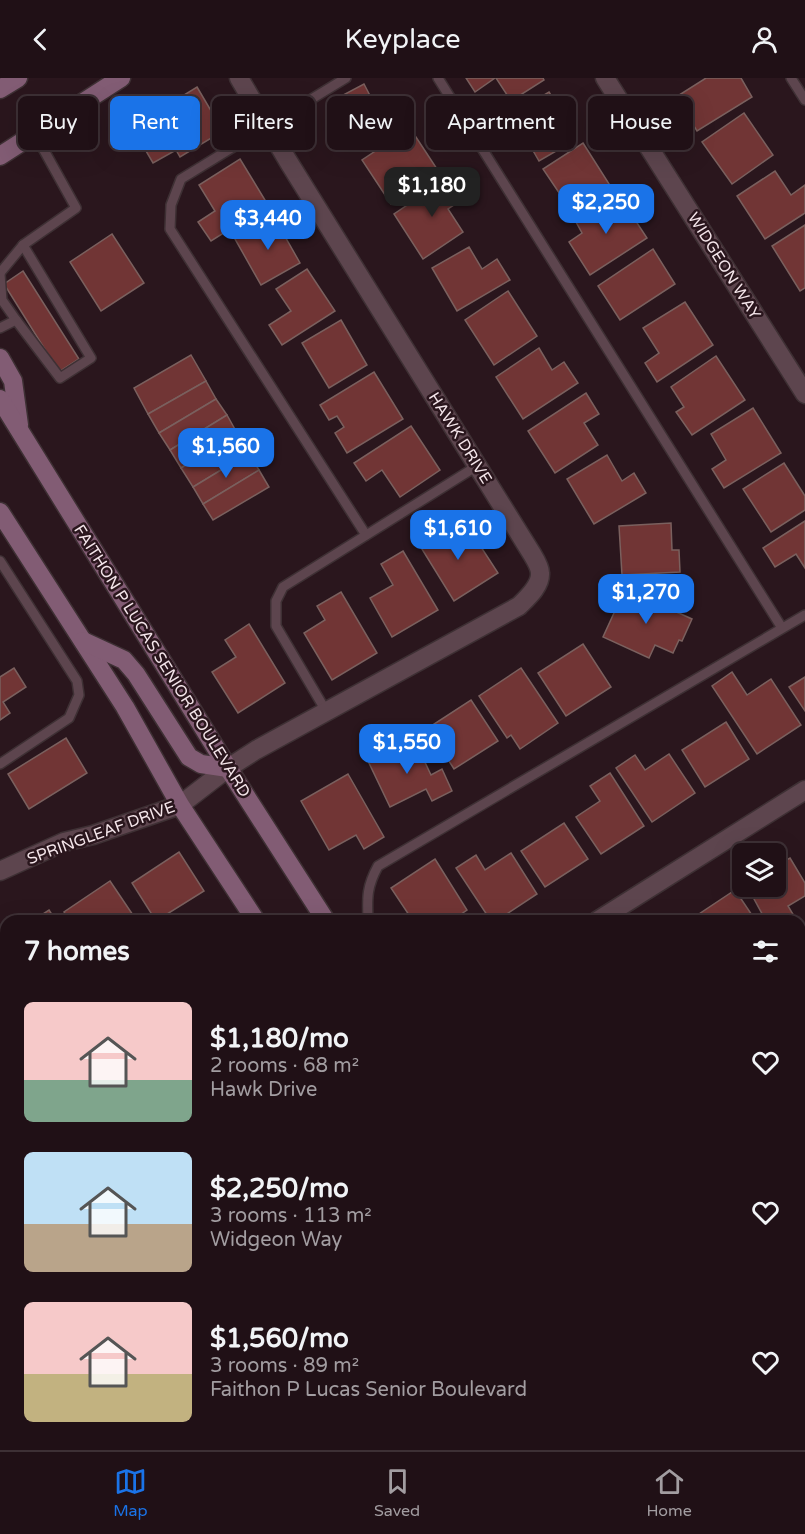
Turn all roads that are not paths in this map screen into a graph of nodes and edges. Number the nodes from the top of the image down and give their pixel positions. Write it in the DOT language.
graph roads {
  1 [pos="18,78"];
  2 [pos="120,78"];
  3 [pos="239,78"];
  4 [pos="346,78"];
  5 [pos="438,78"];
  6 [pos="605,78"];
  7 [pos="791,78"];
  8 [pos="0,89"];
  9 [pos="93,96"];
  10 [pos="250,96"];
  11 [pos="315,97"];
  12 [pos="805,100"];
  13 [pos="18,145"];
  14 [pos="44,150"];
  15 [pos="228,150"];
  16 [pos="282,150"];
  17 [pos="0,156"];
  18 [pos="23,245"];
  19 [pos="0,273"];
  20 [pos="16,320"];
  21 [pos="0,328"];
  22 [pos="0,358"];
  23 [pos="805,394"];
  24 [pos="0,399"];
  25 [pos="21,433"];
  26 [pos="477,466"];
  27 [pos="0,512"];
  28 [pos="366,535"];
  29 [pos="0,561"];
  30 [pos="805,615"];
  31 [pos="782,628"];
  32 [pos="83,641"];
  33 [pos="326,711"];
  34 [pos="0,764"];
  35 [pos="228,768"];
  36 [pos="805,790"];
  37 [pos="180,805"];
  38 [pos="1,869"];
  39 [pos="252,915"];
  40 [pos="322,915"];
  41 [pos="368,915"];
  42 [pos="607,915"];
  1 -- 8 [label="main road"];
  2 -- 9 [label="main road"];
  3 -- 10 [label="street, HAWK DRIVE"];
  4 -- 11 [label="lane"];
  5 -- 31 [label="lane"];
  6 -- 23 [label="street, WIDGEON WAY"];
  7 -- 12 [label="lane"];
  13 -- 17 [label="main road"];
  14 -- 18 [label="lane"];
  15 -- 28 [label="lane"];
  16 -- 26 [label="street, HAWK DRIVE"];
  18 -- 19 [label="lane"];
  18 -- 20 [label="lane"];
  19 -- 20 [label="lane"];
  20 -- 21 [label="lane"];
  22 -- 25 [label="main road"];
  24 -- 25 [label="main road, FAITHON P LUCAS SENIOR BOULEVARD"];
  25 -- 35 [label="main road, FAITHON P LUCAS SENIOR BOULEVARD"];
  26 -- 28 [label="lane"];
  26 -- 33 [label="street, HAWK DRIVE"];
  27 -- 32 [label="main road"];
  28 -- 33 [label="lane"];
  29 -- 34 [label="lane"];
  30 -- 31 [label="lane"];
  31 -- 41 [label="lane"];
  32 -- 35 [label="main road"];
  32 -- 37 [label="main road"];
  33 -- 35 [label="street, HAWK DRIVE"];
  35 -- 37 [label="street, SPRINGLEAF DRIVE"];
  35 -- 40 [label="main road, FAITHON P LUCAS SENIOR BOULEVARD"];
  36 -- 42 [label="street"];
  37 -- 38 [label="street, SPRINGLEAF DRIVE"];
  37 -- 39 [label="main road"];
}
